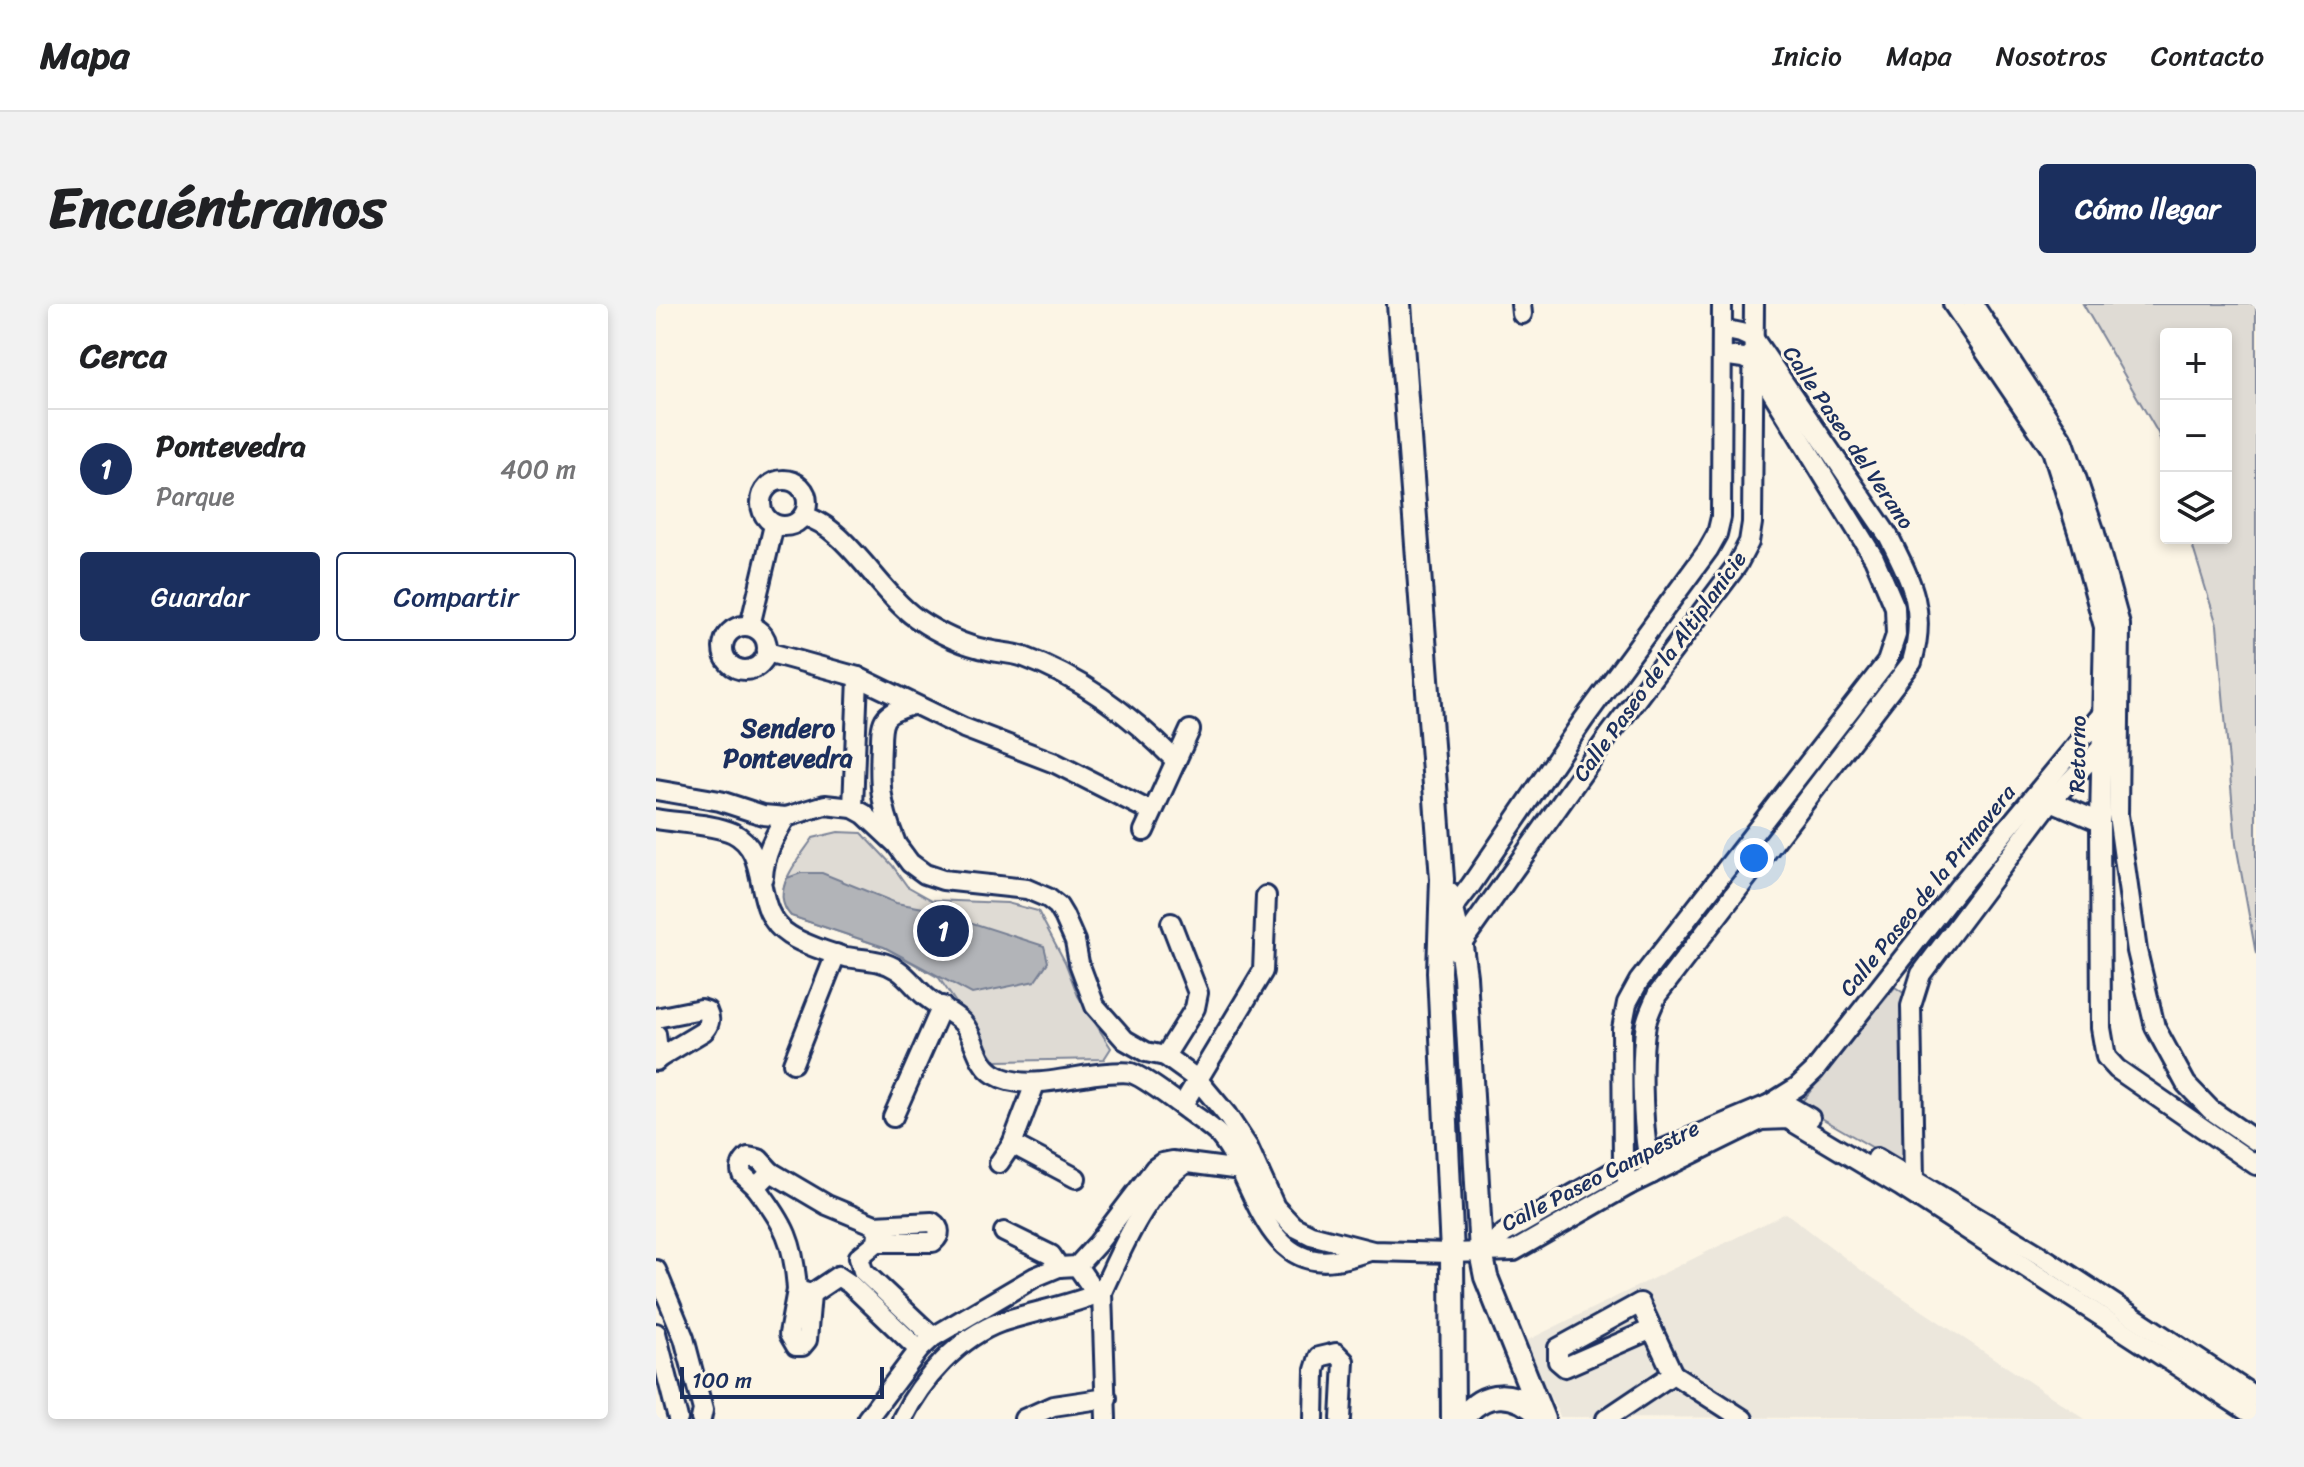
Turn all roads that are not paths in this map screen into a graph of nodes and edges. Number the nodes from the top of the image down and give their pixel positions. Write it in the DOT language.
graph roads {
  1 [pos="1399,304"];
  2 [pos="1722,304"];
  3 [pos="1754,304"];
  4 [pos="1953,304"];
  5 [pos="1973,304"];
  6 [pos="1722,329"];
  7 [pos="1754,339"];
  8 [pos="1722,355"];
  9 [pos="1754,363"];
  10 [pos="803,516"];
  11 [pos="774,525"];
  12 [pos="1894,546"];
  13 [pos="1874,558"];
  14 [pos="750,626"];
  15 [pos="767,652"];
  16 [pos="858,677"];
  17 [pos="2119,703"];
  18 [pos="912,705"];
  19 [pos="2101,715"];
  20 [pos="1584,719"];
  21 [pos="1190,730"];
  22 [pos="2119,732"];
  23 [pos="1608,737"];
  24 [pos="2100,748"];
  25 [pos="1176,761"];
  26 [pos="656,790"];
  27 [pos="1782,798"];
  28 [pos="2051,801"];
  29 [pos="853,808"];
  30 [pos="1799,810"];
  31 [pos="1152,812"];
  32 [pos="786,817"];
  33 [pos="656,819"];
  34 [pos="2100,822"];
  35 [pos="1144,831"];
  36 [pos="896,844"];
  37 [pos="1958,888"];
  38 [pos="762,894"];
  39 [pos="1266,896"];
  40 [pos="1976,900"];
  41 [pos="1700,905"];
  42 [pos="1446,916"];
  43 [pos="1717,917"];
  44 [pos="1171,923"];
  45 [pos="1461,946"];
  46 [pos="836,954"];
  47 [pos="1439,972"];
  48 [pos="942,1006"];
  49 [pos="656,1018"];
  50 [pos="656,1034"];
  51 [pos="1156,1054"];
  52 [pos="657,1060"];
  53 [pos="793,1063"];
  54 [pos="1130,1073"];
  55 [pos="1197,1079"];
  56 [pos="1035,1084"];
  57 [pos="1770,1104"];
  58 [pos="1182,1106"];
  59 [pos="893,1117"];
  60 [pos="2256,1141"];
  61 [pos="1012,1144"];
  62 [pos="1647,1155"];
  63 [pos="999,1163"];
  64 [pos="1186,1163"];
  65 [pos="2256,1165"];
  66 [pos="1623,1166"];
  67 [pos="1249,1168"];
  68 [pos="771,1172"];
  69 [pos="1652,1174"];
  70 [pos="1076,1178"];
  71 [pos="1629,1185"];
  72 [pos="756,1187"];
  73 [pos="1917,1187"];
  74 [pos="1004,1232"];
  75 [pos="1481,1252"];
  76 [pos="1452,1253"];
  77 [pos="1068,1266"];
  78 [pos="656,1270"];
  79 [pos="1102,1292"];
  80 [pos="1652,1329"];
  81 [pos="656,1333"];
  82 [pos="926,1343"];
  83 [pos="1673,1374"];
  84 [pos="2256,1397"];
  85 [pos="1107,1398"];
  86 [pos="2256,1417"];
  87 [pos="678,1419"];
  88 [pos="701,1419"];
  89 [pos="867,1419"];
  90 [pos="902,1419"];
  91 [pos="1024,1419"];
  92 [pos="1106,1419"];
  93 [pos="1314,1419"];
  94 [pos="1341,1419"];
  95 [pos="1453,1419"];
  96 [pos="1462,1419"];
  97 [pos="1543,1419"];
  98 [pos="1606,1419"];
  99 [pos="1743,1419"];
  1 -- 42 [label="main road"];
  2 -- 6 [label="street, Calle Paseo de la Altiplanicie"];
  3 -- 7 [label="street, Calle Paseo de la Altiplanicie"];
  4 -- 19 [label="street, Retorno"];
  5 -- 17 [label="street"];
  6 -- 7 [label="street, Calle Paseo del Verano"];
  6 -- 8 [label="street, Calle Paseo de la Altiplanicie"];
  7 -- 9 [label="street, Calle Paseo de la Altiplanicie"];
  7 -- 12 [label="street, Calle Paseo del Verano"];
  8 -- 9 [label="street, Calle Paseo del Verano"];
  8 -- 20 [label="street, Calle Paseo de la Altiplanicie"];
  9 -- 13 [label="street, Calle Paseo del Verano"];
  9 -- 23 [label="street, Calle Paseo de la Altiplanicie"];
  10 -- 11 [label="street"];
  10 -- 11 [label="street"];
  10 -- 25 [label="street"];
  11 -- 14 [label="street"];
  12 -- 13 [label="street"];
  12 -- 30 [label="street, Calle Paseo del Verano"];
  13 -- 27 [label="street, Calle Paseo del Verano"];
  14 -- 15 [label="street"];
  14 -- 15 [label="street"];
  15 -- 16 [label="street"];
  16 -- 18 [label="street"];
  16 -- 29 [label="street"];
  17 -- 19 [label="street, Calle Paseo de la Primavera"];
  17 -- 22 [label="street"];
  18 -- 31 [label="street"];
  18 -- 36 [label="street"];
  19 -- 24 [label="street, Retorno"];
  19 -- 37 [label="street, Calle Paseo de la Primavera"];
  20 -- 23 [label="street"];
  20 -- 42 [label="street, Calle Paseo de la Altiplanicie"];
  21 -- 25 [label="street"];
  22 -- 24 [label="street, Calle Paseo de la Primavera"];
  22 -- 60 [label="street"];
  23 -- 45 [label="street, Calle Paseo de la Altiplanicie"];
  24 -- 28 [label="street, Calle Paseo de la Primavera"];
  24 -- 34 [label="street, Retorno"];
  25 -- 31 [label="street"];
  26 -- 32 [label="street"];
  27 -- 30 [label="street"];
  27 -- 41 [label="street, Calle Paseo del Verano"];
  28 -- 34 [label="street"];
  28 -- 40 [label="street, Calle Paseo de la Primavera"];
  29 -- 32 [label="street"];
  29 -- 36 [label="street"];
  30 -- 43 [label="street, Calle Paseo del Verano"];
  31 -- 35 [label="street"];
  32 -- 38 [label="street"];
  33 -- 38 [label="street"];
  34 -- 65 [label="street, Retorno"];
  36 -- 51 [label="street"];
  37 -- 40 [label="street"];
  37 -- 57 [label="street, Calle Paseo de la Primavera"];
  38 -- 46 [label="street"];
  39 -- 55 [label="street"];
  40 -- 73 [label="street, Calle Paseo de la Primavera"];
  41 -- 43 [label="street"];
  41 -- 66 [label="street, Calle Paseo del Verano"];
  42 -- 45 [label="main road"];
  42 -- 47 [label="main road"];
  43 -- 62 [label="street, Calle Paseo del Verano"];
  44 -- 51 [label="street"];
  45 -- 47 [label="street, Calle Paseo de la Altiplanicie"];
  45 -- 75 [label="main road"];
  46 -- 48 [label="street"];
  46 -- 53 [label="street"];
  47 -- 76 [label="main road"];
  48 -- 56 [label="street"];
  48 -- 59 [label="street"];
  49 -- 52 [label="street"];
  50 -- 52 [label="street"];
  51 -- 54 [label="street"];
  51 -- 55 [label="street"];
  54 -- 56 [label="street"];
  54 -- 58 [label="street"];
  55 -- 58 [label="street"];
  55 -- 67 [label="street"];
  56 -- 61 [label="street"];
  57 -- 62 [label="street, Calle Paseo Campestre"];
  57 -- 73 [label="street, Calle Paseo Campestre"];
  58 -- 67 [label="street"];
  61 -- 63 [label="street"];
  61 -- 70 [label="street"];
  62 -- 66 [label="street, Calle Paseo Campestre"];
  62 -- 69 [label="street, Calle Paseo del Verano"];
  64 -- 67 [label="street"];
  64 -- 77 [label="street"];
  64 -- 79 [label="street"];
  66 -- 71 [label="street, Calle Paseo del Verano"];
  66 -- 75 [label="street, Calle Paseo Campestre"];
  67 -- 76 [label="street"];
  68 -- 72 [label="street"];
  68 -- 72 [label="street"];
  68 -- 82 [label="street"];
  69 -- 71 [label="street, Calle Paseo Campestre"];
  69 -- 73 [label="street, Calle Paseo Campestre"];
  71 -- 75 [label="street, Calle Paseo Campestre"];
  72 -- 82 [label="street"];
  73 -- 84 [label="street, Calle Paseo Campestre"];
  73 -- 86 [label="street, Calle Paseo Campestre"];
  74 -- 77 [label="street"];
  75 -- 76 [label="street"];
  75 -- 97 [label="main road"];
  76 -- 95 [label="main road"];
  77 -- 79 [label="street"];
  77 -- 82 [label="street"];
  78 -- 88 [label="street"];
  79 -- 85 [label="street"];
  79 -- 90 [label="street"];
  80 -- 80 [label="street"];
  80 -- 83 [label="street"];
  81 -- 87 [label="street"];
  82 -- 89 [label="street"];
  83 -- 98 [label="street"];
  83 -- 99 [label="street"];
  85 -- 91 [label="street"];
  85 -- 92 [label="street"];
  93 -- 94 [label="street"];
  96 -- 97 [label="main road"];
}
